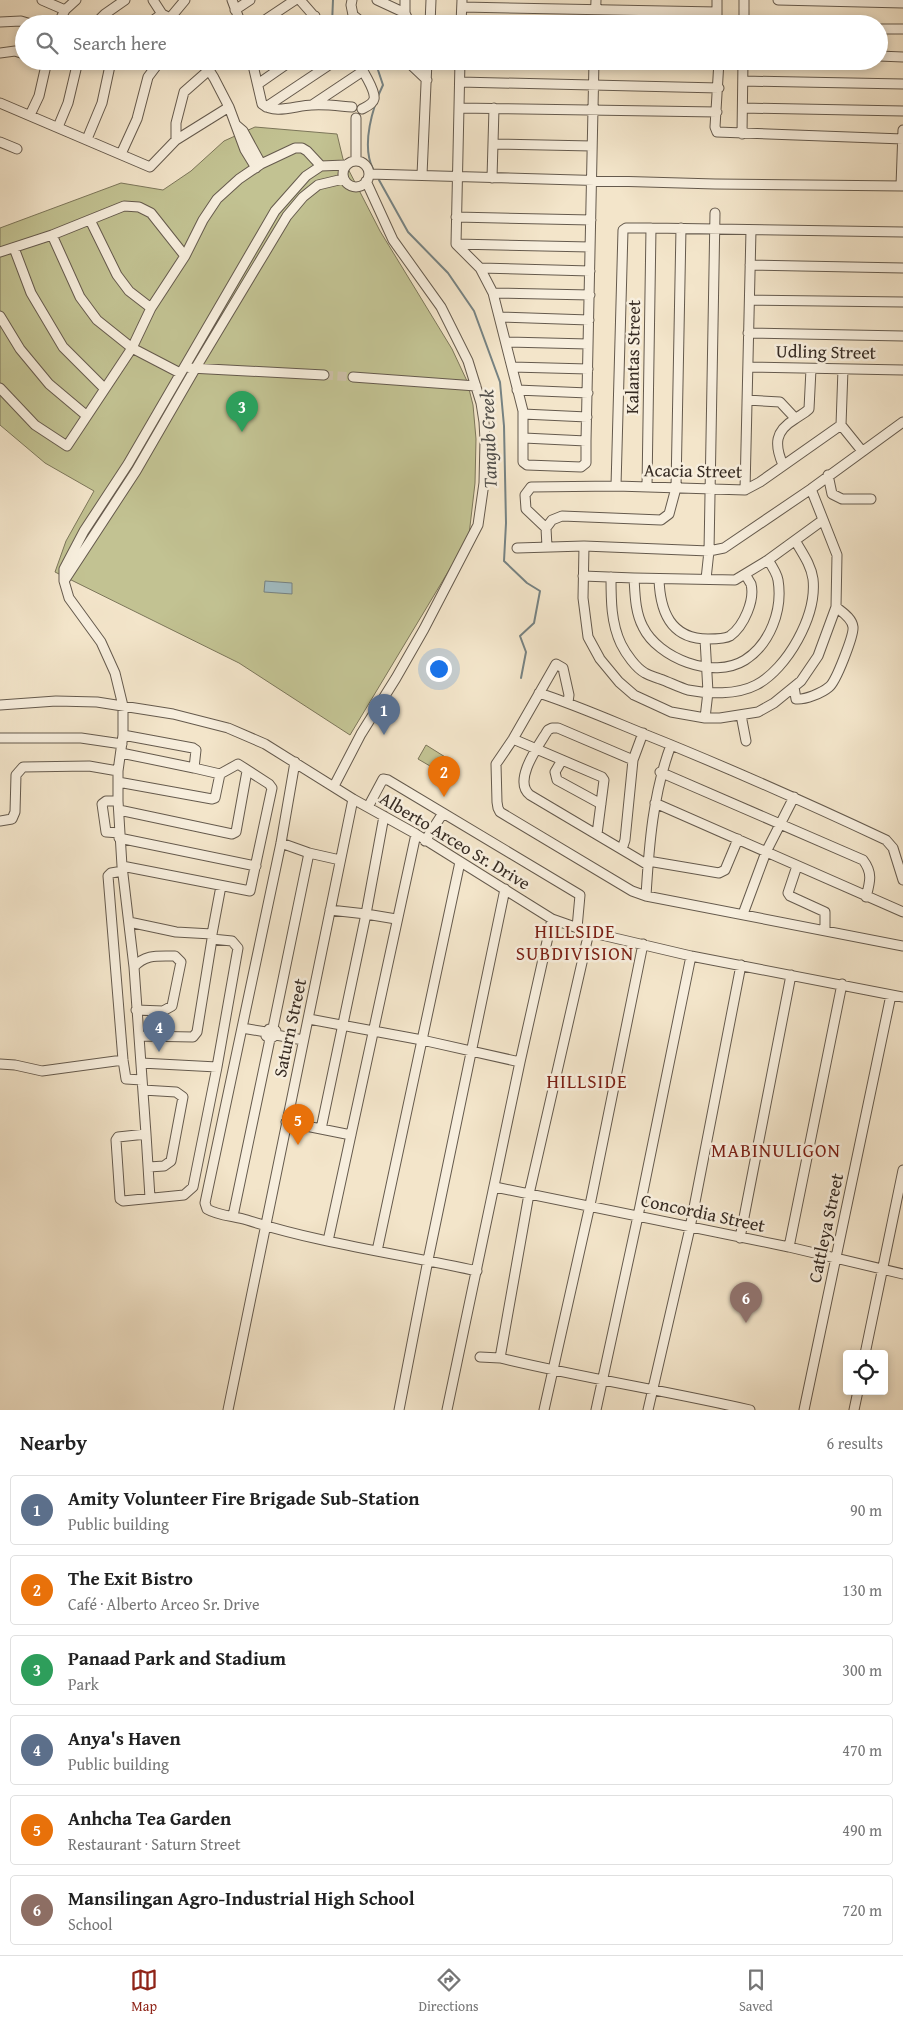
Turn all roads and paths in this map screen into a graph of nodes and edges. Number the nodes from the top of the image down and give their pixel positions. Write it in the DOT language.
graph roads {
  1 [pos="42,0"];
  2 [pos="76,0"];
  3 [pos="125,0"];
  4 [pos="152,0"];
  5 [pos="185,0"];
  6 [pos="232,0"];
  7 [pos="250,0"];
  8 [pos="295,0"];
  9 [pos="300,0"];
  10 [pos="352,0"];
  11 [pos="377,0"];
  12 [pos="405,0"];
  13 [pos="431,0"];
  14 [pos="596,0"];
  15 [pos="717,0"];
  16 [pos="744,0"];
  17 [pos="778,0"];
  18 [pos="903,3"];
  19 [pos="462,4"];
  20 [pos="65,10"];
  21 [pos="236,10"];
  22 [pos="595,10"];
  23 [pos="717,12"];
  24 [pos="405,14"];
  25 [pos="62,15"];
  26 [pos="104,15"];
  27 [pos="165,15"];
  28 [pos="171,15"];
  29 [pos="238,15"];
  30 [pos="272,15"];
  31 [pos="314,15"];
  32 [pos="353,15"];
  33 [pos="430,15"];
  34 [pos="595,15"];
  35 [pos="744,15"];
  36 [pos="15,21"];
  37 [pos="0,22"];
  38 [pos="888,29"];
  39 [pos="903,29"];
  40 [pos="15,51"];
  41 [pos="0,53"];
  42 [pos="888,56"];
  43 [pos="903,57"];
  44 [pos="44,70"];
  45 [pos="76,70"];
  46 [pos="109,70"];
  47 [pos="153,70"];
  48 [pos="209,70"];
  49 [pos="254,70"];
  50 [pos="277,70"];
  51 [pos="322,70"];
  52 [pos="416,70"];
  53 [pos="427,70"];
  54 [pos="460,70"];
  55 [pos="594,70"];
  56 [pos="719,70"];
  57 [pos="744,70"];
  58 [pos="363,71"];
  59 [pos="427,80"];
  60 [pos="744,81"];
  61 [pos="460,82"];
  62 [pos="258,84"];
  63 [pos="593,84"];
  64 [pos="903,84"];
  65 [pos="718,88"];
  66 [pos="0,103"];
  67 [pos="312,105"];
  68 [pos="229,106"];
  69 [pos="352,107"];
  70 [pos="266,108"];
  71 [pos="459,108"];
  72 [pos="494,108"];
  73 [pos="744,108"];
  74 [pos="362,109"];
  75 [pos="593,110"];
  76 [pos="717,112"];
  77 [pos="903,112"];
  78 [pos="30,116"];
  79 [pos="356,118"];
  80 [pos="58,127"];
  81 [pos="903,130"];
  82 [pos="742,134"];
  83 [pos="87,139"];
  84 [pos="903,139"];
  85 [pos="176,140"];
  86 [pos="0,142"];
  87 [pos="494,144"];
  88 [pos="592,146"];
  89 [pos="17,149"];
  90 [pos="121,154"];
  91 [pos="356,161"];
  92 [pos="346,165"];
  93 [pos="258,166"];
  94 [pos="322,166"];
  95 [pos="422,175"];
  96 [pos="456,177"];
  97 [pos="368,178"];
  98 [pos="492,178"];
  99 [pos="343,179"];
  100 [pos="592,180"];
  101 [pos="902,186"];
  102 [pos="715,212"];
  103 [pos="456,217"];
  104 [pos="90,220"];
  105 [pos="591,220"];
  106 [pos="651,228"];
  107 [pos="682,228"];
  108 [pos="716,229"];
  109 [pos="751,230"];
  110 [pos="903,232"];
  111 [pos="52,235"];
  112 [pos="456,244"];
  113 [pos="590,247"];
  114 [pos="14,248"];
  115 [pos="0,252"];
  116 [pos="185,256"];
  117 [pos="750,265"];
  118 [pos="480,268"];
  119 [pos="903,268"];
  120 [pos="590,271"];
  121 [pos="493,293"];
  122 [pos="590,295"];
  123 [pos="750,300"];
  124 [pos="903,302"];
  125 [pos="151,308"];
  126 [pos="0,316"];
  127 [pos="500,317"];
  128 [pos="589,320"];
  129 [pos="748,333"];
  130 [pos="903,336"];
  131 [pos="506,342"];
  132 [pos="588,344"];
  133 [pos="132,348"];
  134 [pos="512,367"];
  135 [pos="748,367"];
  136 [pos="195,369"];
  137 [pos="588,369"];
  138 [pos="811,369"];
  139 [pos="182,370"];
  140 [pos="843,370"];
  141 [pos="903,370"];
  142 [pos="324,375"];
  143 [pos="352,377"];
  144 [pos="476,386"];
  145 [pos="0,388"];
  146 [pos="104,388"];
  147 [pos="517,390"];
  148 [pos="588,393"];
  149 [pos="747,400"];
  150 [pos="523,414"];
  151 [pos="87,416"];
  152 [pos="587,417"];
  153 [pos="795,418"];
  154 [pos="903,422"];
  155 [pos="841,425"];
  156 [pos="524,438"];
  157 [pos="586,441"];
  158 [pos="862,451"];
  159 [pos="783,465"];
  160 [pos="828,476"];
  161 [pos="616,486"];
  162 [pos="647,487"];
  163 [pos="676,488"];
  164 [pos="710,488"];
  165 [pos="811,489"];
  166 [pos="745,490"];
  167 [pos="871,499"];
  168 [pos="823,520"];
  169 [pos="546,528"];
  170 [pos="796,542"];
  171 [pos="584,546"];
  172 [pos="546,547"];
  173 [pos="518,548"];
  174 [pos="709,551"];
  175 [pos="768,560"];
  176 [pos="745,574"];
  177 [pos="583,576"];
  178 [pos="611,577"];
  179 [pos="634,578"];
  180 [pos="659,579"];
  181 [pos="706,579"];
  182 [pos="64,581"];
  183 [pos="836,607"];
  184 [pos="705,639"];
  185 [pos="706,666"];
  186 [pos="794,687"];
  187 [pos="708,692"];
  188 [pos="539,693"];
  189 [pos="568,702"];
  190 [pos="0,705"];
  191 [pos="123,706"];
  192 [pos="741,715"];
  193 [pos="705,718"];
  194 [pos="643,733"];
  195 [pos="0,738"];
  196 [pos="513,739"];
  197 [pos="746,741"];
  198 [pos="122,744"];
  199 [pos="671,745"];
  200 [pos="537,748"];
  201 [pos="562,760"];
  202 [pos="633,760"];
  203 [pos="295,762"];
  204 [pos="194,768"];
  205 [pos="247,771"];
  206 [pos="118,772"];
  207 [pos="660,772"];
  208 [pos="220,774"];
  209 [pos="118,782"];
  210 [pos="334,786"];
  211 [pos="794,797"];
  212 [pos="353,799"];
  213 [pos="655,803"];
  214 [pos="601,804"];
  215 [pos="118,806"];
  216 [pos="368,807"];
  217 [pos="443,812"];
  218 [pos="384,816"];
  219 [pos="0,820"];
  220 [pos="781,824"];
  221 [pos="416,834"];
  222 [pos="597,834"];
  223 [pos="120,836"];
  224 [pos="738,839"];
  225 [pos="425,841"];
  226 [pos="281,842"];
  227 [pos="622,849"];
  228 [pos="766,852"];
  229 [pos="309,853"];
  230 [pos="340,860"];
  231 [pos="460,862"];
  232 [pos="648,863"];
  233 [pos="256,866"];
  234 [pos="797,866"];
  235 [pos="122,868"];
  236 [pos="903,880"];
  237 [pos="221,886"];
  238 [pos="505,889"];
  239 [pos="646,896"];
  240 [pos="866,897"];
  241 [pos="330,910"];
  242 [pos="903,912"];
  243 [pos="366,914"];
  244 [pos="743,914"];
  245 [pos="552,918"];
  246 [pos="396,919"];
  247 [pos="129,922"];
  248 [pos="577,928"];
  249 [pos="825,930"];
  250 [pos="589,932"];
  251 [pos="212,936"];
  252 [pos="643,944"];
  253 [pos="903,946"];
  254 [pos="690,956"];
  255 [pos="741,966"];
  256 [pos="134,967"];
  257 [pos="791,975"];
  258 [pos="842,984"];
  259 [pos="891,994"];
  260 [pos="902,994"];
  261 [pos="136,1010"];
  262 [pos="309,1019"];
  263 [pos="342,1026"];
  264 [pos="242,1028"];
  265 [pos="373,1032"];
  266 [pos="272,1034"];
  267 [pos="138,1036"];
  268 [pos="303,1040"];
  269 [pos="422,1040"];
  270 [pos="471,1051"];
  271 [pos="123,1060"];
  272 [pos="520,1062"];
  273 [pos="141,1063"];
  274 [pos="0,1064"];
  275 [pos="217,1066"];
  276 [pos="142,1080"];
  277 [pos="143,1090"];
  278 [pos="286,1122"];
  279 [pos="321,1128"];
  280 [pos="146,1134"];
  281 [pos="351,1135"];
  282 [pos="149,1167"];
  283 [pos="903,1170"];
  284 [pos="495,1186"];
  285 [pos="529,1194"];
  286 [pos="150,1198"];
  287 [pos="590,1205"];
  288 [pos="233,1216"];
  289 [pos="638,1216"];
  290 [pos="265,1226"];
  291 [pos="690,1228"];
  292 [pos="740,1238"];
  293 [pos="328,1241"];
  294 [pos="789,1247"];
  295 [pos="378,1251"];
  296 [pos="836,1257"];
  297 [pos="428,1260"];
  298 [pos="882,1270"];
  299 [pos="476,1271"];
  300 [pos="903,1274"];
  301 [pos="866,1350"];
  302 [pos="480,1357"];
  303 [pos="500,1358"];
  304 [pos="552,1371"];
  305 [pos="603,1380"];
  306 [pos="653,1389"];
  307 [pos="857,1395"];
  308 [pos="704,1399"];
  309 [pos="228,1410"];
  310 [pos="399,1410"];
  311 [pos="447,1410"];
  312 [pos="544,1410"];
  313 [pos="596,1410"];
  314 [pos="648,1410"];
  315 [pos="701,1410"];
  316 [pos="750,1410"];
  317 [pos="804,1410"];
  318 [pos="854,1410"];
  1 -- 20 [label="street"];
  2 -- 20 [label="street"];
  3 -- 26 [label="street"];
  4 -- 27 [label="street"];
  5 -- 28 [label="street"];
  6 -- 21 [label="street"];
  7 -- 21 [label="street"];
  8 -- 30 [label="street"];
  9 -- 31 [label="street"];
  10 -- 32 [label="street"];
  11 -- 24 [label="street"];
  12 -- 24 [label="street"];
  13 -- 33 [label="street"];
  14 -- 22 [label="street"];
  15 -- 23 [label="street"];
  16 -- 35 [label="street"];
  17 -- 18 [label="street"];
  19 -- 22 [label="street"];
  20 -- 25 [label="street"];
  21 -- 29 [label="street"];
  22 -- 23 [label="street"];
  22 -- 34 [label="street"];
  36 -- 37 [label="street"];
  38 -- 39 [label="street"];
  40 -- 41 [label="street"];
  42 -- 43 [label="street"];
  44 -- 78 [label="street"];
  45 -- 80 [label="street"];
  46 -- 83 [label="street"];
  47 -- 90 [label="street"];
  48 -- 68 [label="street"];
  48 -- 85 [label="street"];
  49 -- 62 [label="street"];
  50 -- 62 [label="street"];
  51 -- 70 [label="street"];
  52 -- 59 [label="street"];
  53 -- 59 [label="street"];
  54 -- 61 [label="street"];
  55 -- 63 [label="street"];
  56 -- 65 [label="street"];
  57 -- 60 [label="street"];
  58 -- 67 [label="street"];
  58 -- 74 [label="street"];
  59 -- 95 [label="street"];
  60 -- 64 [label="street"];
  60 -- 73 [label="street"];
  61 -- 63 [label="street"];
  61 -- 71 [label="street"];
  62 -- 70 [label="street"];
  63 -- 65 [label="street"];
  63 -- 75 [label="street"];
  65 -- 76 [label="street"];
  66 -- 78 [label="street"];
  67 -- 69 [label="street"];
  67 -- 70 [label="street"];
  68 -- 85 [label="street"];
  68 -- 93 [label="street"];
  69 -- 74 [label="street"];
  69 -- 79 [label="street"];
  71 -- 72 [label="street"];
  71 -- 96 [label="street"];
  72 -- 75 [label="street"];
  72 -- 87 [label="street"];
  73 -- 77 [label="street"];
  73 -- 82 [label="street"];
  74 -- 79 [label="street"];
  75 -- 76 [label="street"];
  75 -- 88 [label="street"];
  76 -- 82 [label="street"];
  78 -- 80 [label="street"];
  79 -- 91 [label="street"];
  80 -- 83 [label="street"];
  81 -- 84 [label="street"];
  82 -- 84 [label="street"];
  83 -- 90 [label="street"];
  84 -- 101 [label="street"];
  85 -- 90 [label="street"];
  86 -- 89 [label="street"];
  87 -- 88 [label="street"];
  87 -- 98 [label="street"];
  88 -- 100 [label="street"];
  91 -- 92 [label="street"];
  91 -- 97 [label="street"];
  92 -- 94 [label="street"];
  92 -- 99 [label="street"];
  93 -- 94 [label="street"];
  93 -- 116 [label="street"];
  94 -- 139 [label="street"];
  95 -- 96 [label="street"];
  95 -- 97 [label="street"];
  96 -- 98 [label="street"];
  96 -- 103 [label="street"];
  97 -- 99 [label="street"];
  97 -- 144 [label="street"];
  98 -- 100 [label="street"];
  99 -- 136 [label="street"];
  100 -- 101 [label="street"];
  100 -- 105 [label="street"];
  102 -- 108 [label="street"];
  103 -- 105 [label="street"];
  103 -- 112 [label="street"];
  104 -- 111 [label="street"];
  104 -- 116 [label="street"];
  104 -- 125 [label="street"];
  105 -- 113 [label="street"];
  106 -- 107 [label="street"];
  106 -- 161 [label="street"];
  106 -- 162 [label="street, Kalantas Street"];
  107 -- 108 [label="street"];
  107 -- 163 [label="street"];
  108 -- 109 [label="street"];
  108 -- 164 [label="street"];
  109 -- 110 [label="street"];
  109 -- 117 [label="street"];
  111 -- 114 [label="street"];
  111 -- 133 [label="street"];
  112 -- 113 [label="street"];
  112 -- 118 [label="street"];
  113 -- 120 [label="street"];
  114 -- 115 [label="street"];
  114 -- 146 [label="street"];
  116 -- 125 [label="street"];
  117 -- 119 [label="street"];
  117 -- 123 [label="street"];
  118 -- 120 [label="street"];
  118 -- 121 [label="street"];
  120 -- 122 [label="street"];
  121 -- 122 [label="street"];
  121 -- 127 [label="street"];
  122 -- 128 [label="street"];
  123 -- 124 [label="street"];
  123 -- 129 [label="street"];
  125 -- 133 [label="street"];
  126 -- 151 [label="street"];
  127 -- 128 [label="street"];
  127 -- 131 [label="street"];
  128 -- 132 [label="street"];
  129 -- 130 [label="street"];
  129 -- 135 [label="street"];
  131 -- 132 [label="street"];
  131 -- 134 [label="street"];
  132 -- 137 [label="street"];
  133 -- 139 [label="street"];
  133 -- 146 [label="street"];
  134 -- 137 [label="street"];
  134 -- 147 [label="street"];
  135 -- 138 [label="street, Udling Street"];
  135 -- 149 [label="street"];
  136 -- 139 [label="street"];
  136 -- 142 [label="street"];
  136 -- 182 [label="street"];
  137 -- 148 [label="street"];
  138 -- 140 [label="street, Udling Street"];
  138 -- 153 [label="street"];
  139 -- 182 [label="street"];
  140 -- 141 [label="street, Udling Street"];
  140 -- 155 [label="street"];
  143 -- 144 [label="street"];
  144 -- 210 [label="street"];
  145 -- 151 [label="street"];
  146 -- 151 [label="street"];
  147 -- 148 [label="street"];
  147 -- 150 [label="street"];
  148 -- 152 [label="street"];
  149 -- 153 [label="street"];
  149 -- 166 [label="street"];
  150 -- 152 [label="street"];
  150 -- 156 [label="street"];
  152 -- 157 [label="street"];
  153 -- 159 [label="street"];
  154 -- 158 [label="street"];
  155 -- 158 [label="street"];
  155 -- 159 [label="street, Acacia Street"];
  156 -- 157 [label="street"];
  156 -- 157 [label="street"];
  158 -- 160 [label="street"];
  159 -- 166 [label="street, Acacia Street"];
  160 -- 165 [label="street"];
  160 -- 167 [label="street"];
  161 -- 162 [label="street, Acacia Street"];
  161 -- 169 [label="street, Acacia Street"];
  162 -- 163 [label="street, Acacia Street"];
  163 -- 164 [label="street, Acacia Street"];
  163 -- 169 [label="street"];
  164 -- 166 [label="street, Acacia Street"];
  164 -- 174 [label="street"];
  165 -- 168 [label="street"];
  165 -- 174 [label="street"];
  168 -- 170 [label="street"];
  168 -- 183 [label="street"];
  169 -- 172 [label="street"];
  170 -- 175 [label="street"];
  170 -- 187 [label="street"];
  171 -- 172 [label="street"];
  171 -- 174 [label="street"];
  171 -- 177 [label="street"];
  172 -- 173 [label="street"];
  174 -- 181 [label="street"];
  175 -- 176 [label="street"];
  175 -- 185 [label="street"];
  176 -- 181 [label="street"];
  176 -- 184 [label="street"];
  177 -- 178 [label="street"];
  177 -- 193 [label="street"];
  178 -- 179 [label="street"];
  178 -- 187 [label="street"];
  179 -- 180 [label="street"];
  179 -- 185 [label="street"];
  180 -- 181 [label="street"];
  180 -- 184 [label="street"];
  182 -- 191 [label="street"];
  183 -- 186 [label="street"];
  183 -- 186 [label="street"];
  184 -- 185 [label="street"];
  185 -- 187 [label="street"];
  186 -- 192 [label="street"];
  187 -- 193 [label="street"];
  188 -- 189 [label="street"];
  188 -- 189 [label="street"];
  188 -- 196 [label="street"];
  189 -- 194 [label="street"];
  190 -- 191 [label="street, Alberto Arceo Sr. Drive"];
  191 -- 198 [label="street"];
  191 -- 203 [label="street, Alberto Arceo Sr. Drive"];
  192 -- 193 [label="street"];
  192 -- 197 [label="street"];
  194 -- 199 [label="street"];
  194 -- 202 [label="street"];
  195 -- 198 [label="street"];
  196 -- 200 [label="street"];
  196 -- 239 [label="street"];
  198 -- 204 [label="street"];
  198 -- 204 [label="street"];
  198 -- 206 [label="street"];
  199 -- 207 [label="street"];
  199 -- 211 [label="street"];
  200 -- 201 [label="street"];
  200 -- 202 [label="street"];
  200 -- 222 [label="street"];
  201 -- 214 [label="street"];
  201 -- 214 [label="street"];
  202 -- 227 [label="street"];
  203 -- 210 [label="street, Alberto Arceo Sr. Drive"];
  203 -- 226 [label="street"];
  204 -- 208 [label="street"];
  205 -- 208 [label="street"];
  205 -- 215 [label="street"];
  205 -- 233 [label="street"];
  206 -- 209 [label="street"];
  206 -- 219 [label="street"];
  207 -- 213 [label="street"];
  207 -- 220 [label="street"];
  208 -- 209 [label="street"];
  209 -- 215 [label="street"];
  210 -- 212 [label="street, Alberto Arceo Sr. Drive"];
  211 -- 220 [label="street"];
  211 -- 236 [label="street"];
  212 -- 216 [label="street, Alberto Arceo Sr. Drive"];
  212 -- 230 [label="street, Saturn Street"];
  213 -- 224 [label="street"];
  213 -- 232 [label="street"];
  214 -- 222 [label="street"];
  215 -- 223 [label="street"];
  215 -- 223 [label="street"];
  216 -- 217 [label="street"];
  216 -- 218 [label="street, Alberto Arceo Sr. Drive"];
  217 -- 225 [label="street"];
  217 -- 248 [label="street"];
  218 -- 221 [label="street, Alberto Arceo Sr. Drive"];
  218 -- 243 [label="street"];
  220 -- 228 [label="street"];
  220 -- 240 [label="street"];
  221 -- 225 [label="street, Alberto Arceo Sr. Drive"];
  221 -- 246 [label="street"];
  222 -- 227 [label="street"];
  223 -- 233 [label="street"];
  223 -- 235 [label="street"];
  224 -- 228 [label="street"];
  224 -- 232 [label="street"];
  225 -- 231 [label="street, Alberto Arceo Sr. Drive"];
  226 -- 229 [label="street"];
  226 -- 264 [label="street"];
  227 -- 232 [label="street"];
  228 -- 234 [label="street"];
  228 -- 244 [label="street"];
  229 -- 230 [label="street"];
  229 -- 266 [label="street"];
  230 -- 241 [label="street, Saturn Street"];
  231 -- 238 [label="street, Alberto Arceo Sr. Drive"];
  231 -- 269 [label="street"];
  232 -- 239 [label="street"];
  233 -- 237 [label="street"];
  234 -- 240 [label="street"];
  234 -- 249 [label="street"];
  235 -- 237 [label="street"];
  235 -- 247 [label="street"];
  235 -- 271 [label="street"];
  237 -- 251 [label="street"];
  238 -- 245 [label="street, Alberto Arceo Sr. Drive"];
  238 -- 270 [label="street"];
  239 -- 244 [label="street"];
  240 -- 242 [label="street"];
  241 -- 243 [label="street"];
  241 -- 262 [label="street, Saturn Street"];
  243 -- 246 [label="street"];
  243 -- 263 [label="street"];
  244 -- 249 [label="street"];
  245 -- 248 [label="street, Alberto Arceo Sr. Drive"];
  245 -- 272 [label="street"];
  246 -- 265 [label="street"];
  247 -- 251 [label="street"];
  247 -- 256 [label="street"];
  248 -- 250 [label="street, Alberto Arceo Sr. Drive"];
  249 -- 253 [label="street"];
  250 -- 252 [label="street, Alberto Arceo Sr. Drive"];
  250 -- 285 [label="street"];
  251 -- 267 [label="street"];
  251 -- 275 [label="street"];
  252 -- 254 [label="street, Alberto Arceo Sr. Drive"];
  252 -- 287 [label="street"];
  254 -- 255 [label="street, Alberto Arceo Sr. Drive"];
  254 -- 289 [label="street"];
  255 -- 257 [label="street, Alberto Arceo Sr. Drive"];
  255 -- 291 [label="street"];
  256 -- 261 [label="street"];
  256 -- 261 [label="street"];
  257 -- 258 [label="street, Alberto Arceo Sr. Drive"];
  257 -- 292 [label="street"];
  258 -- 259 [label="street, Alberto Arceo Sr. Drive"];
  258 -- 294 [label="street"];
  259 -- 260 [label="street, Alberto Arceo Sr. Drive"];
  259 -- 296 [label="street, Cattleya Street"];
  261 -- 267 [label="street"];
  262 -- 263 [label="street"];
  262 -- 268 [label="street, Saturn Street"];
  263 -- 265 [label="street"];
  263 -- 279 [label="street"];
  264 -- 266 [label="street"];
  264 -- 288 [label="street"];
  265 -- 269 [label="street"];
  265 -- 281 [label="street"];
  266 -- 268 [label="street"];
  266 -- 288 [label="street"];
  267 -- 273 [label="street"];
  268 -- 278 [label="street, Saturn Street"];
  269 -- 270 [label="street"];
  269 -- 295 [label="street"];
  270 -- 272 [label="street"];
  270 -- 297 [label="street"];
  271 -- 274 [label="street"];
  271 -- 276 [label="street"];
  272 -- 284 [label="street"];
  273 -- 275 [label="street"];
  273 -- 276 [label="street"];
  275 -- 286 [label="street"];
  276 -- 277 [label="street"];
  277 -- 280 [label="street"];
  277 -- 282 [label="street"];
  278 -- 279 [label="street"];
  278 -- 290 [label="street, Saturn Street"];
  279 -- 281 [label="street"];
  280 -- 282 [label="street"];
  280 -- 286 [label="street"];
  281 -- 293 [label="street"];
  282 -- 286 [label="street"];
  283 -- 298 [label="street"];
  284 -- 285 [label="street, Concordia Street"];
  284 -- 299 [label="street"];
  285 -- 287 [label="street, Concordia Street"];
  285 -- 303 [label="street"];
  287 -- 289 [label="street, Concordia Street"];
  287 -- 304 [label="street"];
  288 -- 290 [label="street"];
  289 -- 291 [label="street, Concordia Street"];
  289 -- 305 [label="street"];
  290 -- 293 [label="street"];
  290 -- 309 [label="street, Saturn Street"];
  291 -- 292 [label="street, Concordia Street"];
  291 -- 306 [label="street"];
  292 -- 294 [label="street, Concordia Street"];
  293 -- 295 [label="street"];
  294 -- 296 [label="street, Concordia Street"];
  295 -- 297 [label="street"];
  296 -- 298 [label="street, Concordia Street"];
  296 -- 317 [label="street, Cattleya Street"];
  297 -- 299 [label="street"];
  297 -- 310 [label="street"];
  298 -- 300 [label="street, Concordia Street"];
  298 -- 301 [label="street"];
  299 -- 311 [label="street"];
  302 -- 303 [label="street"];
  303 -- 304 [label="street"];
  304 -- 305 [label="street"];
  304 -- 312 [label="street"];
  305 -- 306 [label="street"];
  305 -- 313 [label="street"];
  306 -- 308 [label="street"];
  306 -- 314 [label="street"];
  307 -- 318 [label="street"];
  308 -- 315 [label="street"];
  308 -- 316 [label="street"];
}
